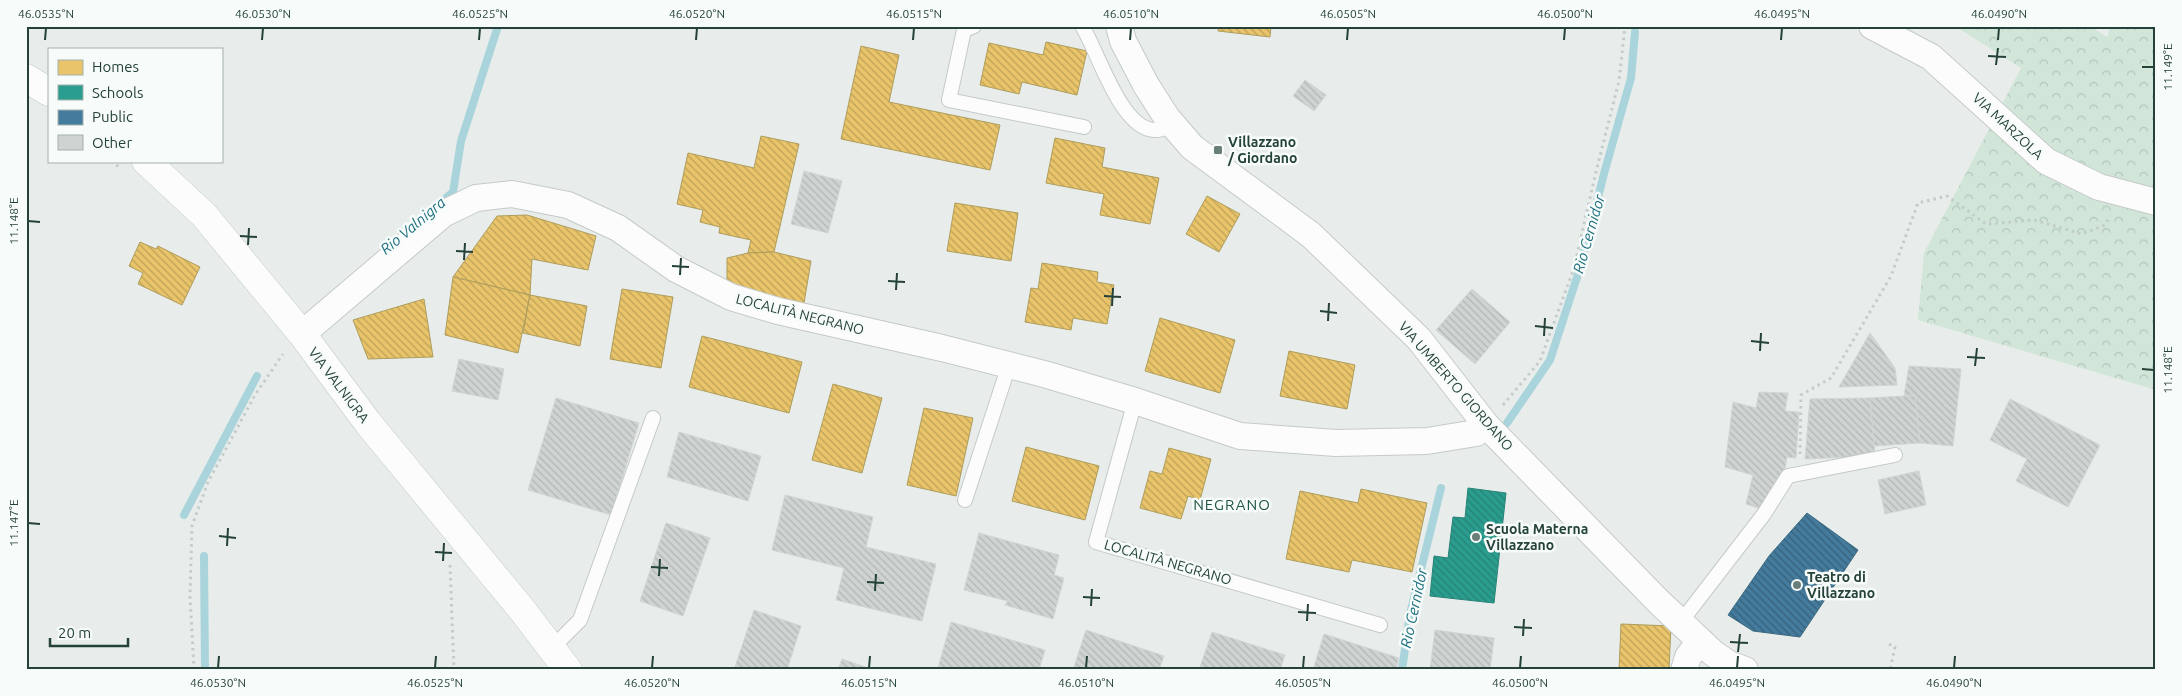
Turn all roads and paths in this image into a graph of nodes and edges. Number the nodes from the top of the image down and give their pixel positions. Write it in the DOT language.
graph roads {
  1 [pos="974,26"];
  2 [pos="1082,26"];
  3 [pos="1119,26"];
  4 [pos="1625,26"];
  5 [pos="1872,26"];
  6 [pos="26,78"];
  7 [pos="48,91"];
  8 [pos="1173,125"];
  9 [pos="1084,127"];
  10 [pos="147,162"];
  11 [pos="2124,193"];
  12 [pos="2156,202"];
  13 [pos="302,334"];
  14 [pos="1009,365"];
  15 [pos="1135,400"];
  16 [pos="653,418"];
  17 [pos="1486,425"];
  18 [pos="1895,455"];
  19 [pos="1788,476"];
  20 [pos="965,500"];
  21 [pos="457,530"];
  22 [pos="1680,623"];
  23 [pos="1380,625"];
  24 [pos="1700,641"];
  25 [pos="1889,644"];
  26 [pos="560,659"];
  27 [pos="194,670"];
  28 [pos="454,670"];
  29 [pos="1684,670"];
  30 [pos="1745,670"];
  31 [pos="1890,670"];
  1 -- 9 [label="lane"];
  2 -- 8 [label="lane"];
  3 -- 8 [label="street, VIA UMBERTO GIORDANO"];
  4 -- 17 [label="path"];
  5 -- 11 [label="street, VIA MARZOLA"];
  6 -- 7 [label="main road"];
  8 -- 17 [label="street, VIA UMBERTO GIORDANO"];
  10 -- 13 [label="main road"];
  11 -- 12 [label="street, VIA MARZOLA"];
  11 -- 19 [label="path"];
  13 -- 14 [label="street, LOCALITÀ NEGRANO"];
  13 -- 21 [label="main road, VIA VALNIGRA"];
  13 -- 27 [label="path, VIA VALNIGRA"];
  14 -- 15 [label="street, LOCALITÀ NEGRANO"];
  14 -- 20 [label="lane"];
  15 -- 17 [label="street, LOCALITÀ NEGRANO"];
  15 -- 23 [label="lane, LOCALITÀ NEGRANO"];
  16 -- 26 [label="lane, VIA VALNIGRA"];
  17 -- 22 [label="street, VIA UMBERTO GIORDANO"];
  18 -- 19 [label="lane"];
  19 -- 22 [label="lane"];
  21 -- 26 [label="main road, VIA VALNIGRA"];
  21 -- 28 [label="path"];
  22 -- 24 [label="street, VIA UMBERTO GIORDANO"];
  24 -- 29 [label="street"];
  24 -- 30 [label="street, VIA UMBERTO GIORDANO"];
  25 -- 31 [label="path"];
}
